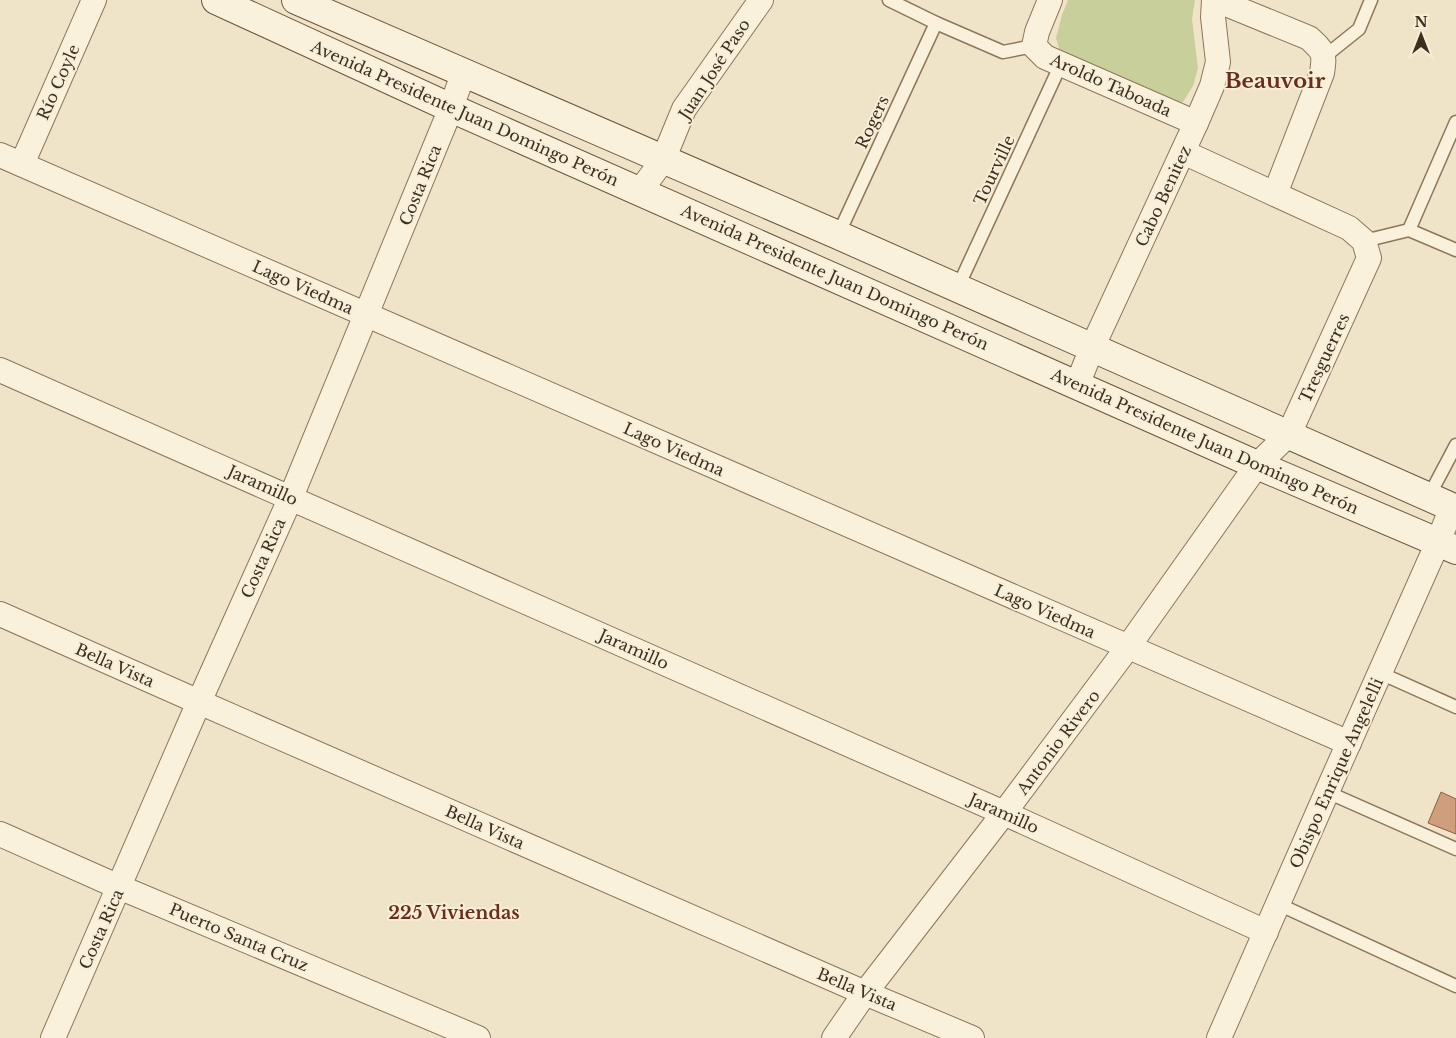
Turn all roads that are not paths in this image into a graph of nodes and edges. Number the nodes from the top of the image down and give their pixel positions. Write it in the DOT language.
graph roads {
  1 [pos="94,0"];
  2 [pos="216,0"];
  3 [pos="296,0"];
  4 [pos="760,0"];
  5 [pos="890,0"];
  6 [pos="1050,0"];
  7 [pos="1215,0"];
  8 [pos="1372,0"];
  9 [pos="936,23"];
  10 [pos="1034,46"];
  11 [pos="1324,58"];
  12 [pos="1061,64"];
  13 [pos="463,74"];
  14 [pos="452,108"];
  15 [pos="1456,122"];
  16 [pos="1196,123"];
  17 [pos="1183,152"];
  18 [pos="0,154"];
  19 [pos="664,160"];
  20 [pos="22,164"];
  21 [pos="640,191"];
  22 [pos="1275,194"];
  23 [pos="1409,230"];
  24 [pos="838,235"];
  25 [pos="1364,241"];
  26 [pos="1456,250"];
  27 [pos="957,289"];
  28 [pos="366,314"];
  29 [pos="1092,348"];
  30 [pos="0,370"];
  31 [pos="1078,385"];
  32 [pos="1289,434"];
  33 [pos="1456,446"];
  34 [pos="1257,465"];
  35 [pos="291,497"];
  36 [pos="1446,504"];
  37 [pos="1447,546"];
  38 [pos="0,614"];
  39 [pos="1128,647"];
  40 [pos="1380,673"];
  41 [pos="199,702"];
  42 [pos="1456,707"];
  43 [pos="1348,743"];
  44 [pos="1327,792"];
  45 [pos="1004,813"];
  46 [pos="0,834"];
  47 [pos="1456,849"];
  48 [pos="119,887"];
  49 [pos="1278,904"];
  50 [pos="1266,932"];
  51 [pos="1456,986"];
  52 [pos="865,993"];
  53 [pos="53,1038"];
  54 [pos="478,1038"];
  55 [pos="834,1038"];
  56 [pos="972,1038"];
  57 [pos="1219,1038"];
  1 -- 20 [label="street, Río Coyle"];
  2 -- 14 [label="main road, Avenida Presidente Juan Domingo Perón"];
  3 -- 13 [label="main road"];
  4 -- 19 [label="street, Juan José Paso"];
  5 -- 9 [label="lane, Aroldo Taboada"];
  6 -- 10 [label="street"];
  7 -- 11 [label="street"];
  7 -- 16 [label="street, Cabo Benitez"];
  8 -- 11 [label="lane"];
  9 -- 10 [label="lane, Aroldo Taboada"];
  9 -- 24 [label="lane, Rogers"];
  10 -- 12 [label="street, Aroldo Taboada"];
  11 -- 22 [label="street"];
  12 -- 16 [label="street, Aroldo Taboada"];
  12 -- 27 [label="lane, Tourville"];
  13 -- 14 [label="street, Costa Rica"];
  13 -- 19 [label="main road"];
  14 -- 21 [label="main road, Avenida Presidente Juan Domingo Perón"];
  14 -- 28 [label="street, Costa Rica"];
  15 -- 23 [label="lane"];
  16 -- 17 [label="street, Cabo Benitez"];
  17 -- 22 [label="street"];
  17 -- 29 [label="street, Cabo Benitez"];
  18 -- 20 [label="street, Lago Viedma"];
  19 -- 21 [label="street, Juan José Paso"];
  19 -- 24 [label="main road"];
  20 -- 28 [label="street, Lago Viedma"];
  21 -- 31 [label="main road, Avenida Presidente Juan Domingo Perón"];
  22 -- 25 [label="street"];
  23 -- 25 [label="lane"];
  23 -- 26 [label="lane"];
  24 -- 27 [label="main road"];
  25 -- 32 [label="street, Tresguerres"];
  27 -- 29 [label="main road"];
  28 -- 35 [label="street, Costa Rica"];
  28 -- 39 [label="street, Lago Viedma"];
  29 -- 31 [label="street, Cabo Benitez"];
  29 -- 32 [label="main road"];
  30 -- 35 [label="street, Jaramillo"];
  31 -- 34 [label="main road, Avenida Presidente Juan Domingo Perón"];
  32 -- 34 [label="street, Tresguerres"];
  32 -- 36 [label="main road"];
  33 -- 36 [label="lane"];
  34 -- 37 [label="main road, Avenida Presidente Juan Domingo Perón"];
  34 -- 39 [label="street, Antonio Rivero"];
  35 -- 41 [label="street, Costa Rica"];
  35 -- 45 [label="street, Jaramillo"];
  36 -- 37 [label="street, Obispo Enrique Angelelli"];
  37 -- 40 [label="street, Obispo Enrique Angelelli"];
  38 -- 41 [label="street, Bella Vista"];
  39 -- 43 [label="street, Lago Viedma"];
  39 -- 45 [label="street, Antonio Rivero"];
  40 -- 42 [label="lane"];
  40 -- 43 [label="street, Obispo Enrique Angelelli"];
  41 -- 48 [label="street, Costa Rica"];
  41 -- 52 [label="street, Bella Vista"];
  43 -- 44 [label="street, Obispo Enrique Angelelli"];
  44 -- 47 [label="lane"];
  44 -- 49 [label="street, Obispo Enrique Angelelli"];
  45 -- 50 [label="street, Jaramillo"];
  45 -- 52 [label="street, Antonio Rivero"];
  46 -- 48 [label="street, Puerto Santa Cruz"];
  48 -- 53 [label="street, Costa Rica"];
  48 -- 54 [label="street, Puerto Santa Cruz"];
  49 -- 50 [label="street, Obispo Enrique Angelelli"];
  49 -- 51 [label="lane"];
  50 -- 57 [label="street, Obispo Enrique Angelelli"];
  52 -- 55 [label="street, Antonio Rivero"];
  52 -- 56 [label="street, Bella Vista"];
}
